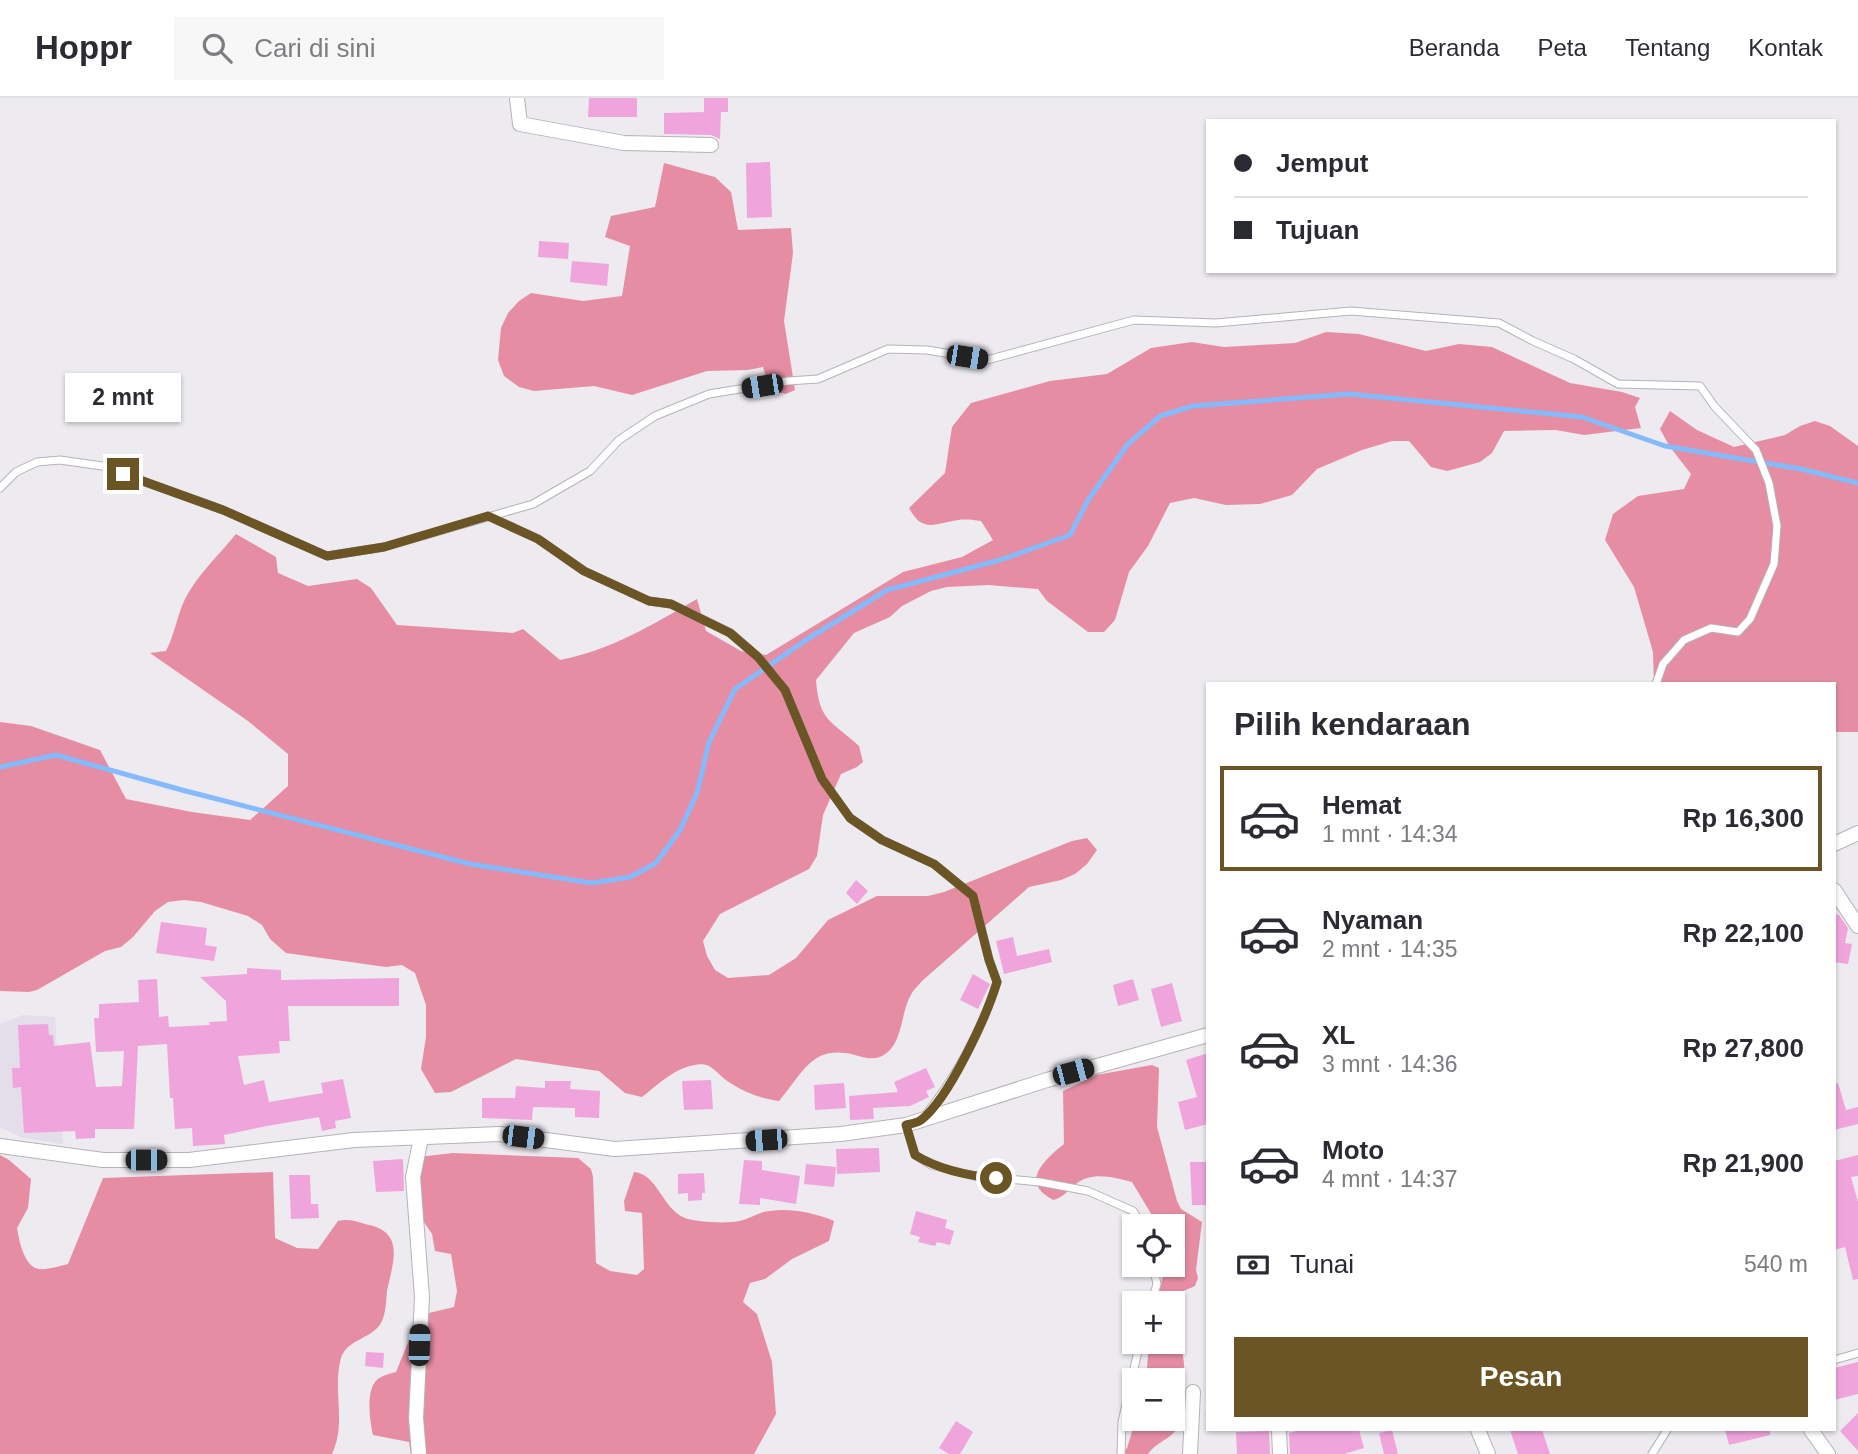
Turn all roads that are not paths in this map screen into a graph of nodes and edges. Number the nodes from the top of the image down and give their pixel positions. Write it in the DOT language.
graph roads {
  1 [pos="517,98"];
  2 [pos="711,145"];
  3 [pos="0,488"];
  4 [pos="488,516"];
  5 [pos="1657,682"];
  6 [pos="1858,833"];
  7 [pos="1836,843"];
  8 [pos="1836,896"];
  9 [pos="1858,926"];
  10 [pos="1206,1036"];
  11 [pos="913,1123"];
  12 [pos="421,1138"];
  13 [pos="0,1146"];
  14 [pos="1135,1214"];
  15 [pos="1858,1353"];
  16 [pos="1137,1354"];
  17 [pos="1836,1359"];
  18 [pos="1193,1392"];
  19 [pos="1279,1431"];
  20 [pos="1478,1431"];
  21 [pos="1666,1431"];
  22 [pos="1812,1431"];
  23 [pos="419,1454"];
  24 [pos="1121,1454"];
  25 [pos="1189,1454"];
  26 [pos="1280,1454"];
  27 [pos="1488,1454"];
  28 [pos="1652,1454"];
  29 [pos="1828,1454"];
  1 -- 2 [label="street"];
  3 -- 4 [label="lane"];
  4 -- 5 [label="lane"];
  4 -- 11 [label="lane"];
  6 -- 7 [label="street"];
  8 -- 9 [label="street"];
  10 -- 11 [label="street"];
  11 -- 12 [label="street"];
  11 -- 14 [label="lane"];
  12 -- 13 [label="street"];
  12 -- 23 [label="street"];
  15 -- 17 [label="lane"];
  16 -- 24 [label="lane"];
  18 -- 25 [label="street"];
  19 -- 26 [label="street"];
  20 -- 27 [label="street"];
  21 -- 28 [label="lane"];
  22 -- 29 [label="street"];
}
